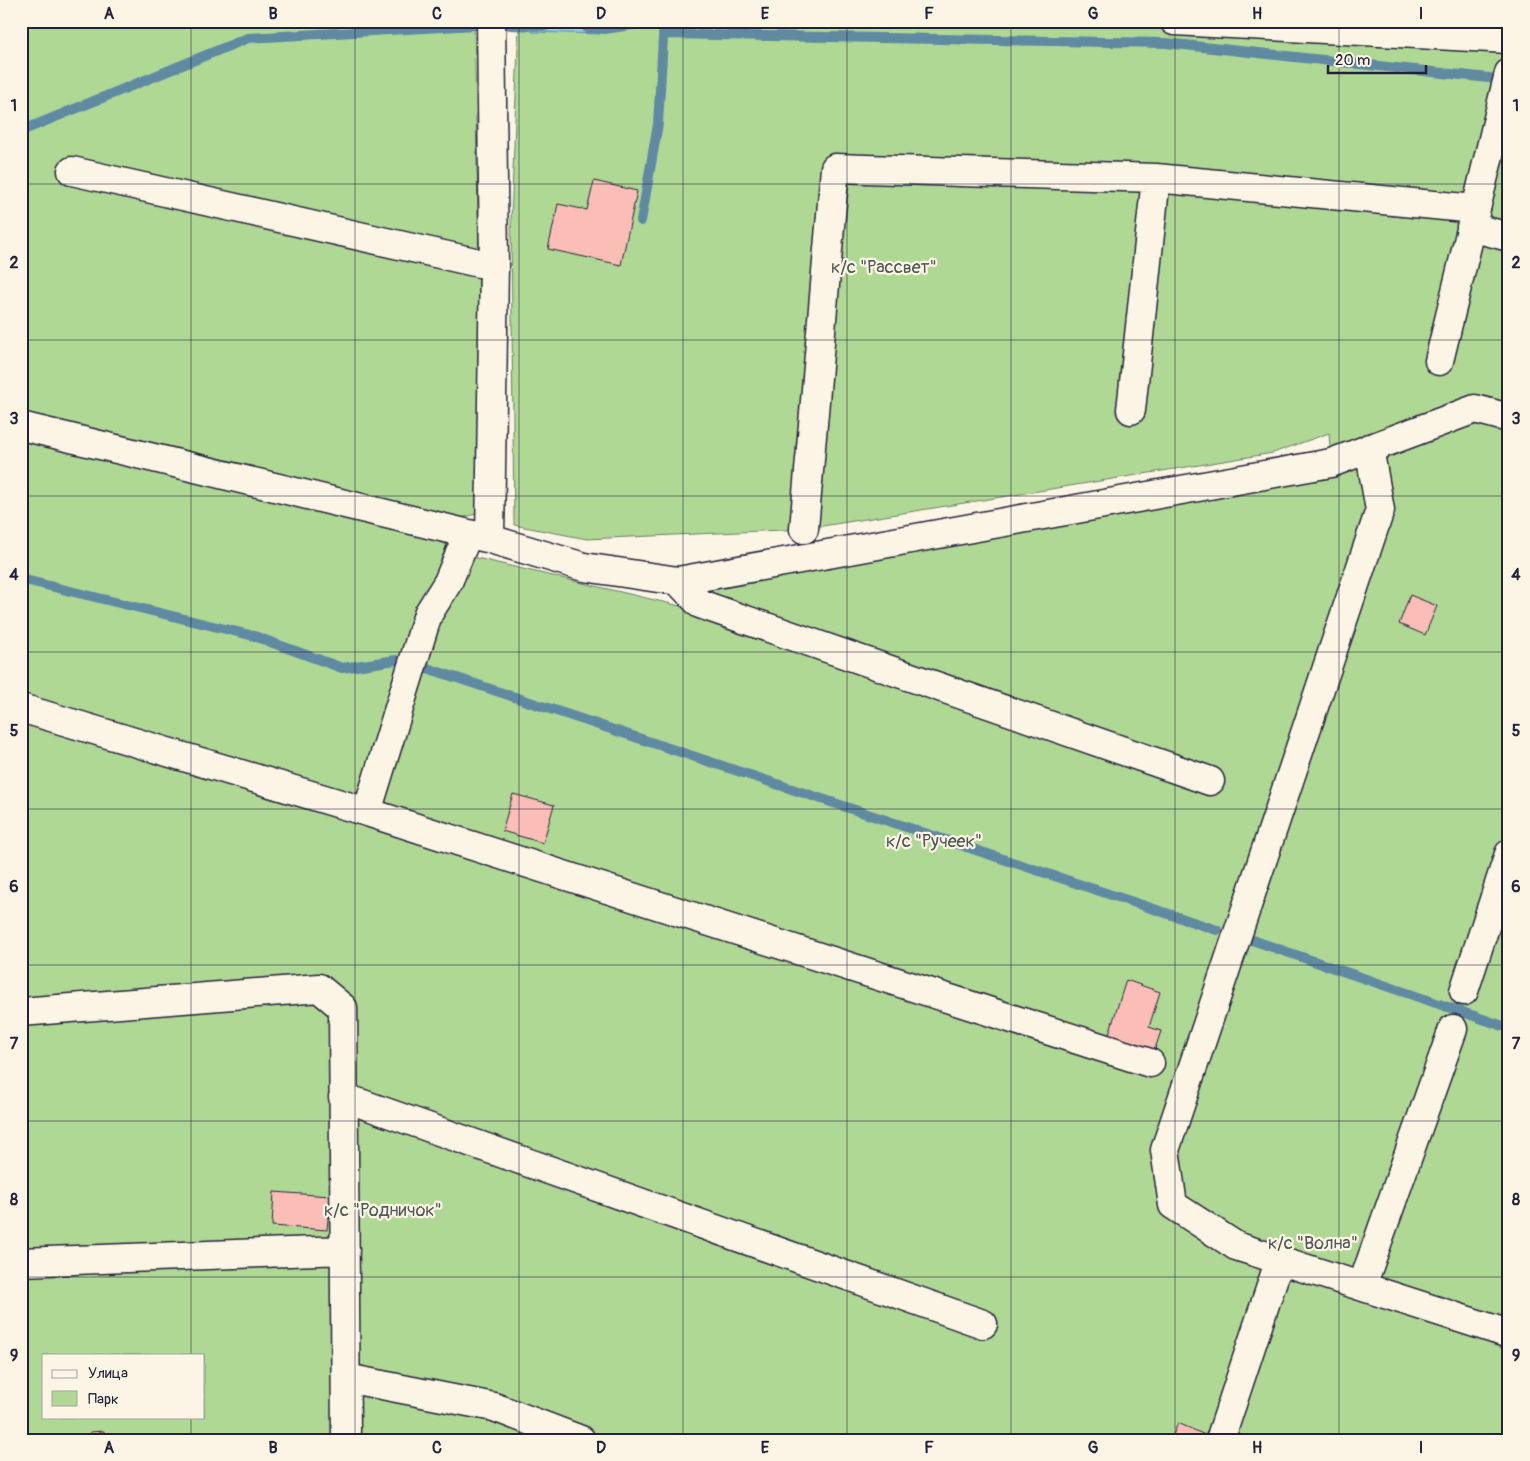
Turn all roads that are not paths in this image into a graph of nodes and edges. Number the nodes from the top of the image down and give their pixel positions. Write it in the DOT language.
graph roads {
  1 [pos="491,21"];
  2 [pos="1174,21"];
  3 [pos="1509,39"];
  4 [pos="1509,72"];
  5 [pos="72,171"];
  6 [pos="1156,178"];
  7 [pos="1473,218"];
  8 [pos="1509,237"];
  9 [pos="494,263"];
  10 [pos="1439,361"];
  11 [pos="1131,410"];
  12 [pos="1509,418"];
  13 [pos="21,426"];
  14 [pos="1370,448"];
  15 [pos="804,529"];
  16 [pos="479,537"];
  17 [pos="678,581"];
  18 [pos="21,708"];
  19 [pos="1210,781"];
  20 [pos="367,812"];
  21 [pos="1509,854"];
  22 [pos="1464,991"];
  23 [pos="21,1012"];
  24 [pos="1453,1029"];
  25 [pos="1150,1063"];
  26 [pos="343,1097"];
  27 [pos="345,1250"];
  28 [pos="1280,1259"];
  29 [pos="21,1262"];
  30 [pos="1362,1286"];
  31 [pos="983,1324"];
  32 [pos="1509,1334"];
  33 [pos="346,1378"];
  34 [pos="346,1440"];
  35 [pos="581,1440"];
  36 [pos="1220,1440"];
  1 -- 9 [label="lane"];
  2 -- 3 [label="lane"];
  4 -- 7 [label="lane"];
  5 -- 9 [label="lane"];
  6 -- 7 [label="lane"];
  6 -- 11 [label="lane"];
  6 -- 15 [label="lane"];
  7 -- 8 [label="lane"];
  7 -- 10 [label="lane"];
  9 -- 16 [label="lane"];
  12 -- 14 [label="lane"];
  13 -- 16 [label="lane"];
  14 -- 17 [label="lane"];
  14 -- 28 [label="lane"];
  16 -- 17 [label="lane"];
  16 -- 20 [label="lane"];
  17 -- 19 [label="lane"];
  18 -- 20 [label="lane"];
  20 -- 25 [label="lane"];
  21 -- 22 [label="lane"];
  23 -- 26 [label="lane"];
  24 -- 30 [label="lane"];
  26 -- 27 [label="lane"];
  26 -- 31 [label="lane"];
  27 -- 29 [label="lane"];
  27 -- 33 [label="lane"];
  28 -- 30 [label="lane"];
  28 -- 36 [label="lane"];
  30 -- 32 [label="lane"];
  33 -- 34 [label="lane"];
  33 -- 35 [label="lane"];
}
